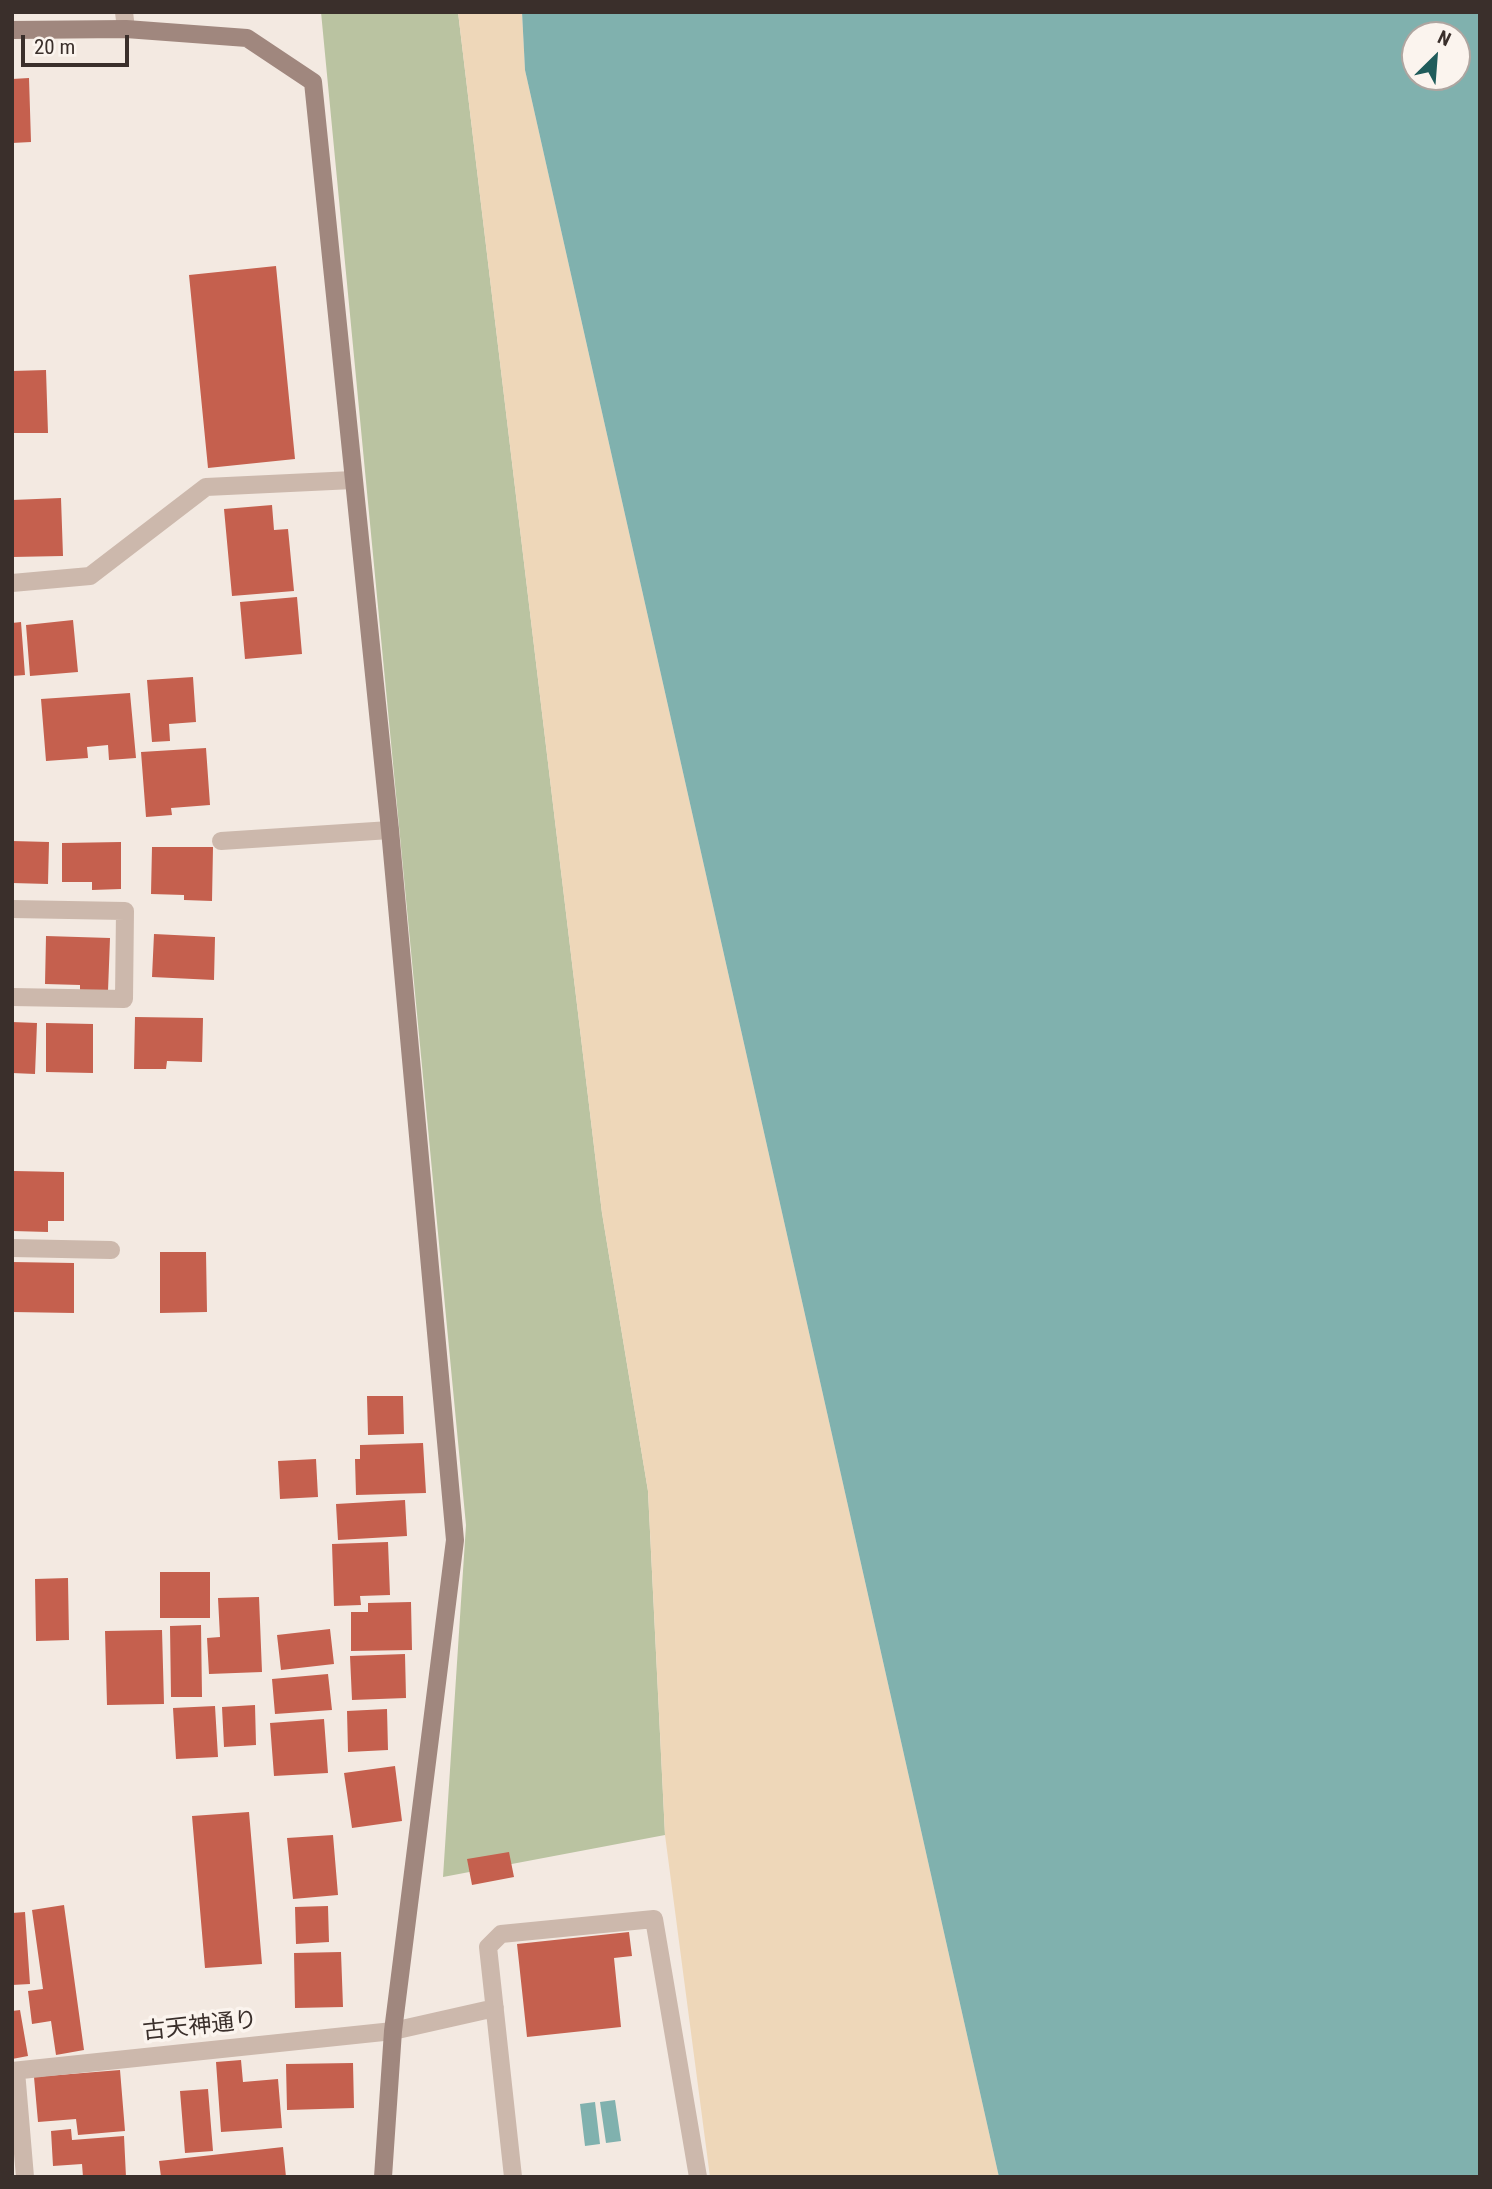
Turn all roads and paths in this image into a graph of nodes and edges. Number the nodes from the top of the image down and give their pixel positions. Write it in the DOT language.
graph roads {
  1 [pos="125,21"];
  2 [pos="12,30"];
  3 [pos="353,480"];
  4 [pos="12,583"];
  5 [pos="390,830"];
  6 [pos="221,841"];
  7 [pos="12,909"];
  8 [pos="12,997"];
  9 [pos="12,1248"];
  10 [pos="111,1250"];
  11 [pos="495,2008"];
  12 [pos="393,2031"];
  13 [pos="14,2071"];
  14 [pos="25,2177"];
  15 [pos="383,2177"];
  16 [pos="513,2177"];
  17 [pos="698,2177"];
  1 -- 2 [label="street"];
  1 -- 3 [label="street"];
  3 -- 4 [label="street"];
  3 -- 5 [label="street"];
  5 -- 6 [label="street"];
  5 -- 12 [label="street"];
  7 -- 8 [label="street"];
  9 -- 10 [label="street"];
  11 -- 12 [label="street, 古天神通り"];
  11 -- 16 [label="street"];
  11 -- 17 [label="street"];
  12 -- 13 [label="street, 古天神通り"];
  12 -- 15 [label="street"];
  13 -- 14 [label="street"];
}
